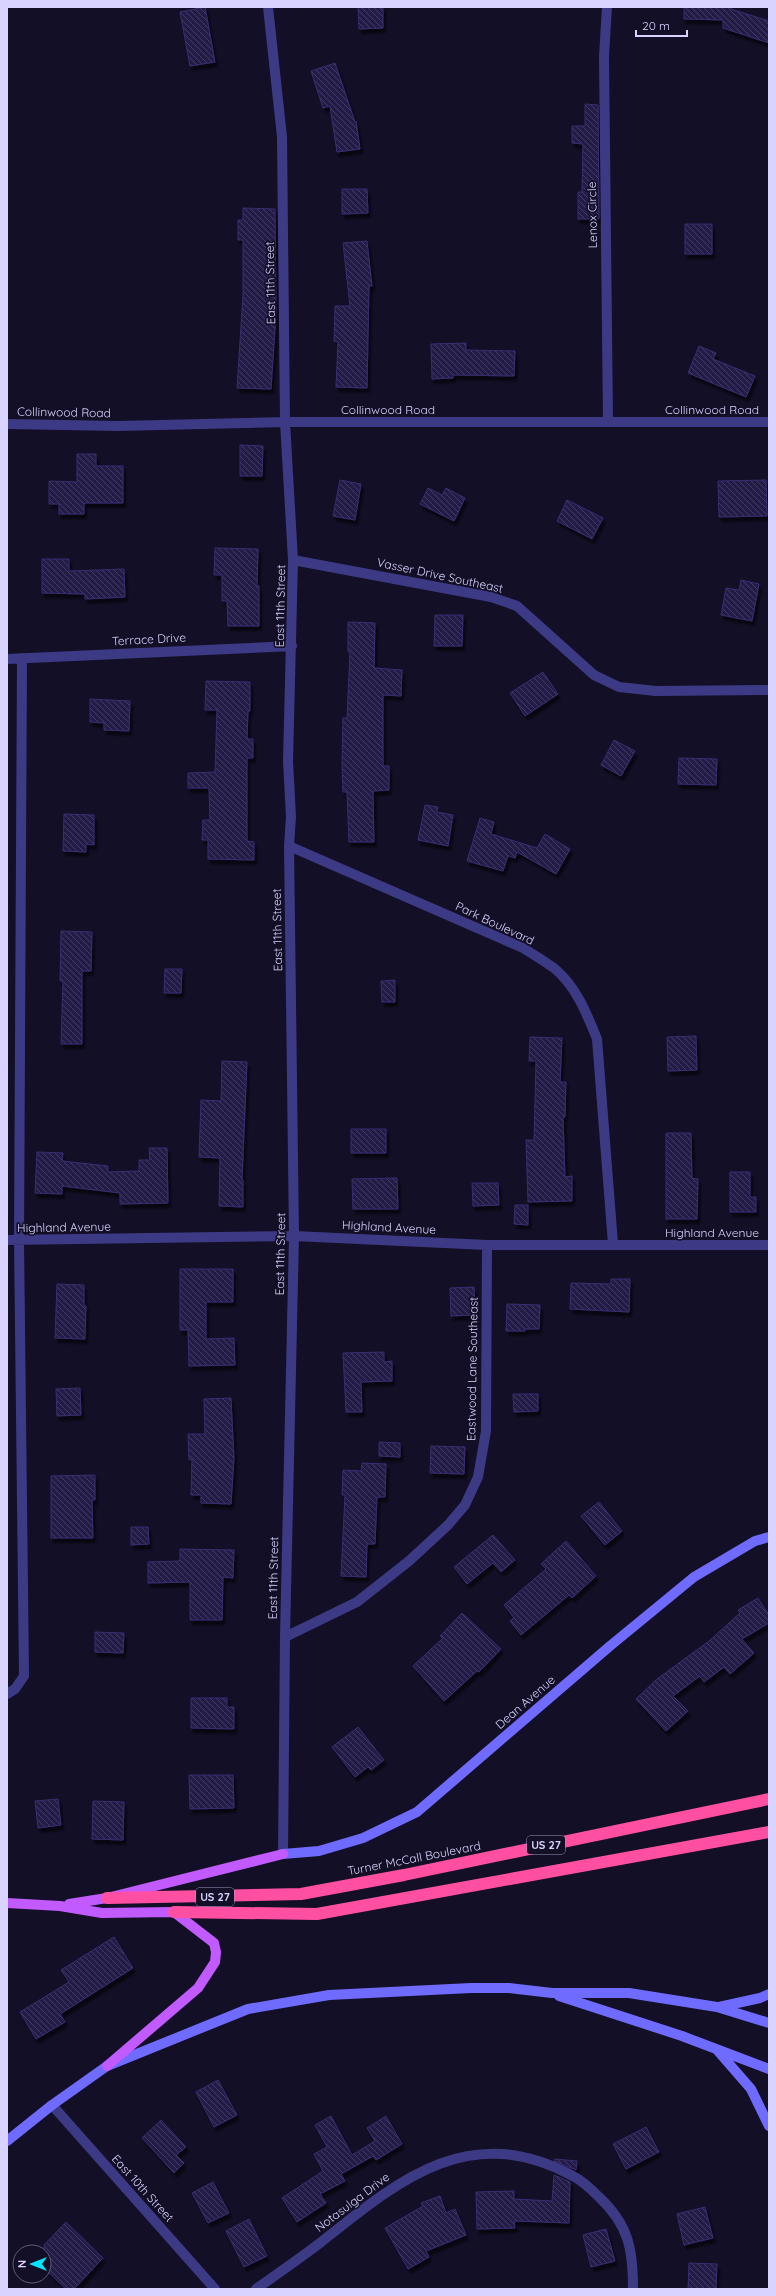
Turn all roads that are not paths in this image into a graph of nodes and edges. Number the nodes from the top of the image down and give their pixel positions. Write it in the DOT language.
graph roads {
  1 [pos="268,7"];
  2 [pos="607,7"];
  3 [pos="285,422"];
  4 [pos="608,422"];
  5 [pos="769,422"];
  6 [pos="7,424"];
  7 [pos="293,560"];
  8 [pos="292,646"];
  9 [pos="22,658"];
  10 [pos="7,659"];
  11 [pos="769,690"];
  12 [pos="289,846"];
  13 [pos="294,1236"];
  14 [pos="7,1240"];
  15 [pos="19,1240"];
  16 [pos="614,1244"];
  17 [pos="487,1245"];
  18 [pos="769,1245"];
  19 [pos="769,1537"];
  20 [pos="285,1636"];
  21 [pos="7,1694"];
  22 [pos="769,1798"];
  23 [pos="769,1832"];
  24 [pos="283,1854"];
  25 [pos="107,1898"];
  26 [pos="7,1903"];
  27 [pos="60,1906"];
  28 [pos="174,1912"];
  29 [pos="552,1993"];
  30 [pos="769,1994"];
  31 [pos="717,2007"];
  32 [pos="769,2023"];
  33 [pos="717,2049"];
  34 [pos="107,2066"];
  35 [pos="769,2070"];
  36 [pos="52,2105"];
  37 [pos="769,2126"];
  38 [pos="7,2142"];
  39 [pos="215,2289"];
  40 [pos="256,2289"];
  41 [pos="633,2289"];
  1 -- 3 [label="street, East 11th Street"];
  2 -- 4 [label="street, Lenox Circle"];
  3 -- 4 [label="street, Collinwood Road"];
  3 -- 6 [label="street, Collinwood Road"];
  3 -- 7 [label="street, East 11th Street"];
  4 -- 5 [label="street, Collinwood Road"];
  7 -- 8 [label="street, East 11th Street"];
  7 -- 11 [label="street, Vasser Drive Southeast"];
  8 -- 9 [label="street, Terrace Drive"];
  8 -- 12 [label="street, East 11th Street"];
  9 -- 10 [label="street, Terrace Drive"];
  9 -- 15 [label="street"];
  12 -- 13 [label="street, East 11th Street"];
  12 -- 16 [label="street, Park Boulevard"];
  13 -- 15 [label="street, Highland Avenue"];
  13 -- 17 [label="street, Highland Avenue"];
  13 -- 20 [label="street, East 11th Street"];
  14 -- 15 [label="street, Highland Avenue"];
  15 -- 21 [label="street"];
  16 -- 17 [label="street, Highland Avenue"];
  16 -- 18 [label="street, Highland Avenue"];
  17 -- 20 [label="street, Eastwood Lane Southeast"];
  19 -- 24 [label="main road, Dean Avenue"];
  20 -- 24 [label="street, East 11th Street"];
  22 -- 25 [label="highway, Turner McCall Boulevard / US 27"];
  23 -- 28 [label="highway, Turner McCall Boulevard / US 27"];
  24 -- 25 [label="main road"];
  25 -- 27 [label="main road, Turner McCall Boulevard / US 27"];
  26 -- 27 [label="main road, Turner McCall Boulevard / US 27"];
  27 -- 28 [label="main road, Turner McCall Boulevard / US 27"];
  28 -- 34 [label="main road"];
  29 -- 31 [label="main road"];
  29 -- 33 [label="main road"];
  29 -- 34 [label="main road"];
  30 -- 31 [label="main road"];
  31 -- 32 [label="main road"];
  33 -- 35 [label="main road"];
  33 -- 37 [label="main road"];
  34 -- 36 [label="main road"];
  36 -- 38 [label="main road"];
  36 -- 39 [label="street, East 10th Street"];
  40 -- 41 [label="street, Notasulga Drive"];
}
